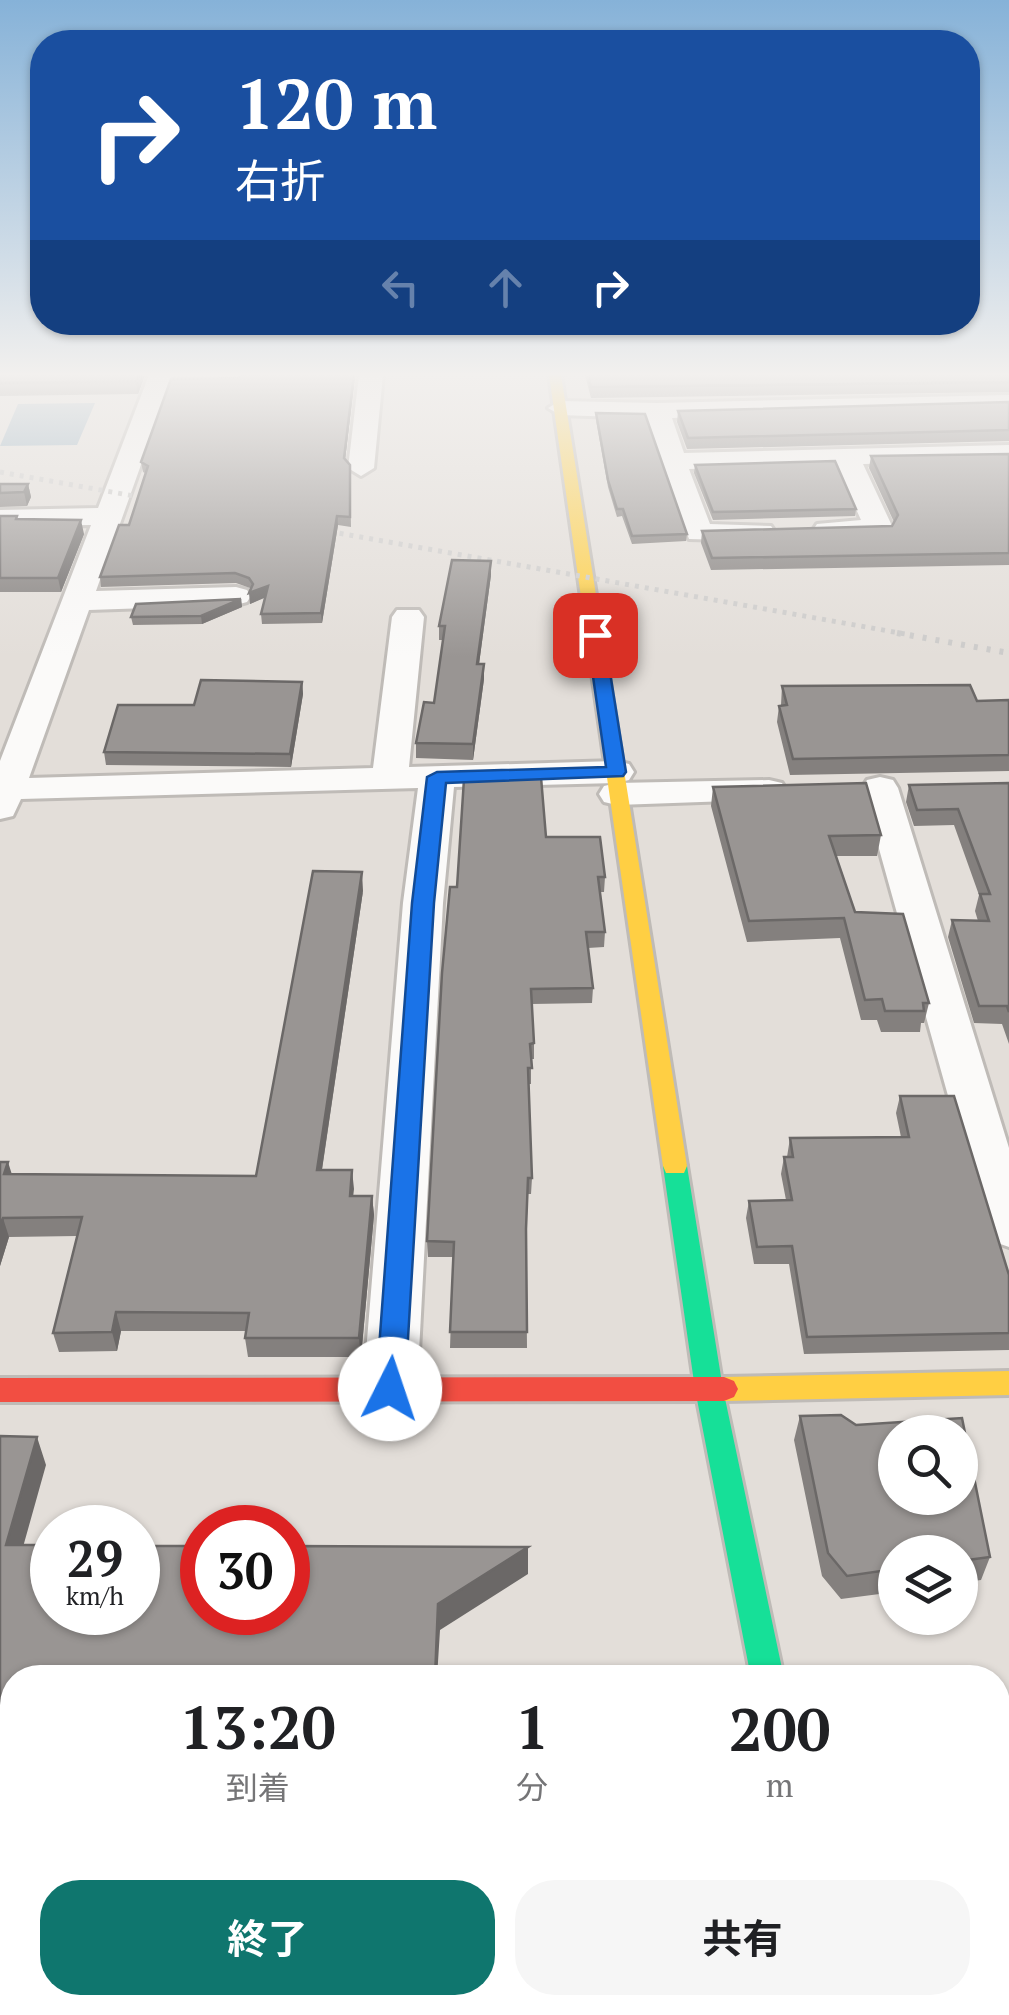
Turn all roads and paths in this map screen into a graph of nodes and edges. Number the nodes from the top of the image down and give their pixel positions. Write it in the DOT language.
graph roads {
  1 [pos="127,469"];
  2 [pos="569,469"];
  3 [pos="676,469"];
  4 [pos="852,469"];
  5 [pos="110,516"];
  6 [pos="0,518"];
  7 [pos="236,596"];
  8 [pos="78,601"];
  9 [pos="408,617"];
  10 [pos="437,777"];
  11 [pos="390,778"];
  12 [pos="617,783"];
  13 [pos="879,788"];
  14 [pos="804,790"];
  15 [pos="4,798"];
  16 [pos="1009,1228"];
  17 [pos="1009,1382"];
  18 [pos="390,1389"];
  19 [pos="710,1389"];
  20 [pos="0,1390"];
  21 [pos="765,1665"];
  1 -- 5 [label="street"];
  2 -- 12 [label="street"];
  3 -- 4 [label="street"];
  5 -- 6 [label="street"];
  5 -- 8 [label="street"];
  7 -- 8 [label="street"];
  8 -- 15 [label="street"];
  9 -- 11 [label="street"];
  10 -- 11 [label="street"];
  10 -- 12 [label="street"];
  10 -- 18 [label="street"];
  11 -- 15 [label="street"];
  12 -- 14 [label="street"];
  12 -- 19 [label="street"];
  13 -- 16 [label="street"];
  17 -- 19 [label="street"];
  18 -- 19 [label="street"];
  18 -- 20 [label="street"];
  19 -- 21 [label="street"];
}
